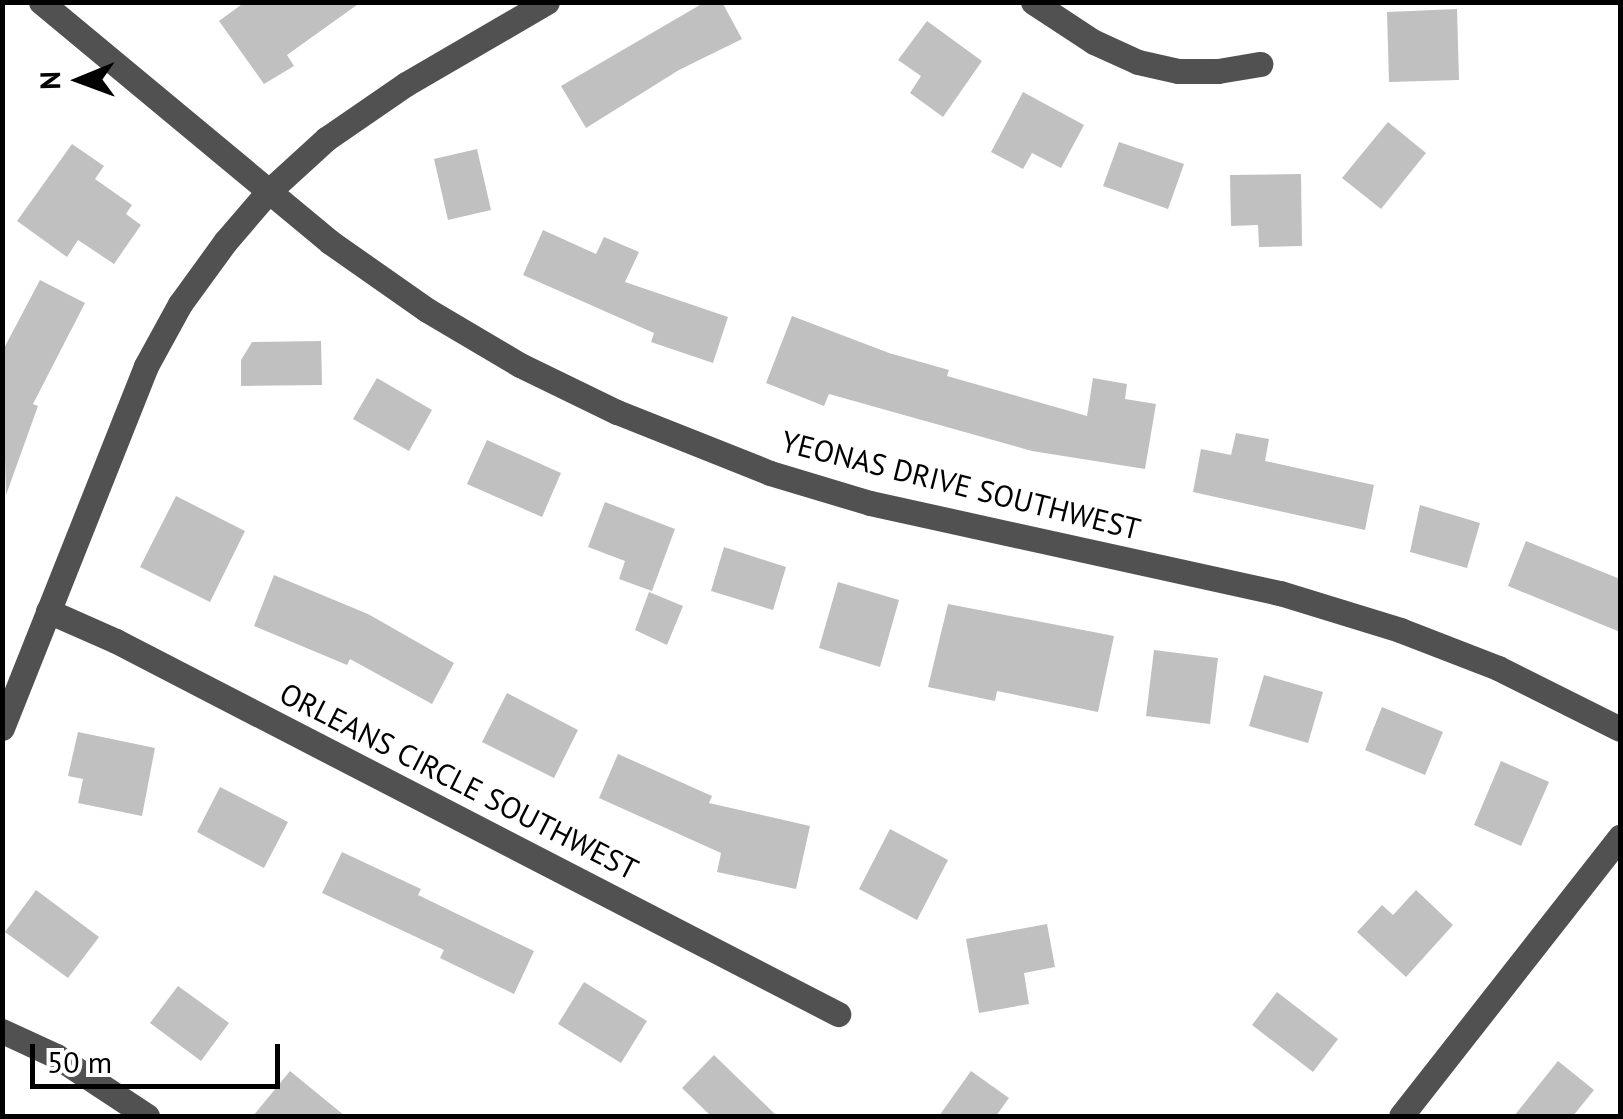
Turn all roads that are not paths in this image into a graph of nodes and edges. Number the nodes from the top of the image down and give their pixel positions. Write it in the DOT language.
graph roads {
  1 [pos="41,2"];
  2 [pos="547,2"];
  3 [pos="1033,2"];
  4 [pos="1260,64"];
  5 [pos="268,192"];
  6 [pos="48,611"];
  7 [pos="2,728"];
  8 [pos="1620,730"];
  9 [pos="1620,837"];
  10 [pos="838,1014"];
  11 [pos="2,1030"];
  12 [pos="147,1116"];
  13 [pos="1401,1116"];
  1 -- 5 [label="street, YEONAS DRIVE SOUTHWEST"];
  2 -- 5 [label="street"];
  3 -- 4 [label="street"];
  5 -- 6 [label="street"];
  5 -- 8 [label="street, YEONAS DRIVE SOUTHWEST"];
  6 -- 7 [label="street"];
  6 -- 10 [label="street, ORLEANS CIRCLE SOUTHWEST"];
  9 -- 13 [label="street"];
  11 -- 12 [label="street"];
}
